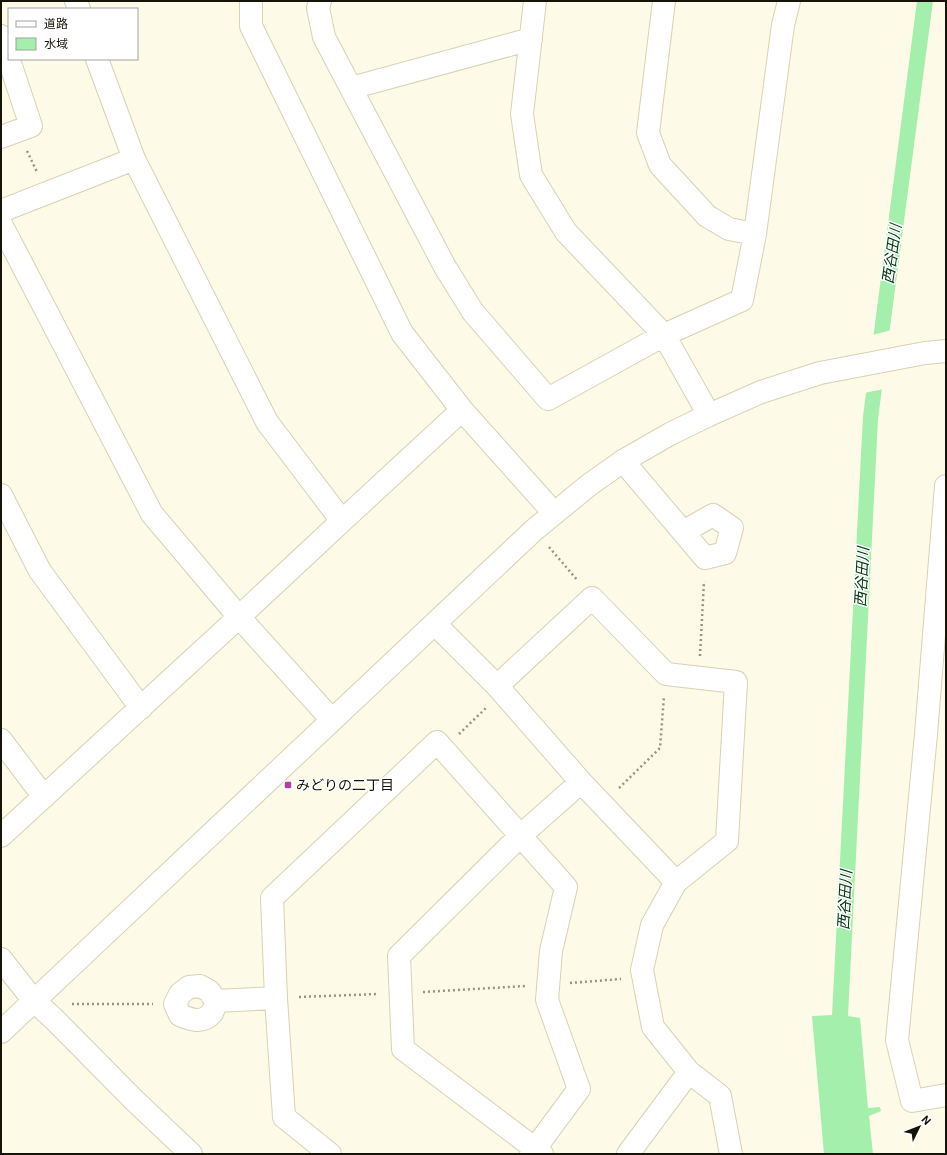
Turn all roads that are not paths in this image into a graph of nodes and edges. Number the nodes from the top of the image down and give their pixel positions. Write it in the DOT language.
graph roads {
  1 [pos="251,1"];
  2 [pos="320,1"];
  3 [pos="535,1"];
  4 [pos="664,1"];
  5 [pos="789,1"];
  6 [pos="1,36"];
  7 [pos="530,39"];
  8 [pos="8,57"];
  9 [pos="9,60"];
  10 [pos="97,60"];
  11 [pos="351,88"];
  12 [pos="9,134"];
  13 [pos="134,159"];
  14 [pos="1,211"];
  15 [pos="1,224"];
  16 [pos="755,234"];
  17 [pos="664,335"];
  18 [pos="936,352"];
  19 [pos="462,410"];
  20 [pos="709,415"];
  21 [pos="623,461"];
  22 [pos="946,486"];
  23 [pos="1,495"];
  24 [pos="554,513"];
  25 [pos="342,521"];
  26 [pos="683,532"];
  27 [pos="239,617"];
  28 [pos="435,624"];
  29 [pos="499,689"];
  30 [pos="141,708"];
  31 [pos="332,720"];
  32 [pos="1,740"];
  33 [pos="581,782"];
  34 [pos="44,797"];
  35 [pos="1,836"];
  36 [pos="520,836"];
  37 [pos="676,882"];
  38 [pos="1,959"];
  39 [pos="276,998"];
  40 [pos="34,1002"];
  41 [pos="175,1004"];
  42 [pos="1,1032"];
  43 [pos="689,1072"];
  44 [pos="946,1095"];
  45 [pos="536,1152"];
  46 [pos="191,1154"];
  47 [pos="330,1154"];
  48 [pos="628,1154"];
  49 [pos="731,1154"];
  1 -- 19 [label="street"];
  2 -- 11 [label="street"];
  3 -- 7 [label="street"];
  4 -- 16 [label="street"];
  5 -- 16 [label="street"];
  6 -- 8 [label="street"];
  7 -- 11 [label="street"];
  7 -- 17 [label="street"];
  9 -- 12 [label="street"];
  10 -- 13 [label="street"];
  11 -- 17 [label="street"];
  13 -- 14 [label="street"];
  13 -- 25 [label="street"];
  15 -- 27 [label="street"];
  16 -- 17 [label="street"];
  17 -- 20 [label="street"];
  18 -- 20 [label="street"];
  19 -- 24 [label="street"];
  19 -- 25 [label="street"];
  20 -- 21 [label="street"];
  21 -- 24 [label="street"];
  21 -- 26 [label="street"];
  22 -- 44 [label="street"];
  23 -- 30 [label="street"];
  24 -- 28 [label="street"];
  25 -- 27 [label="street"];
  26 -- 26 [label="street"];
  27 -- 30 [label="street"];
  27 -- 31 [label="street"];
  28 -- 29 [label="street"];
  28 -- 31 [label="street"];
  29 -- 33 [label="street"];
  29 -- 37 [label="street"];
  30 -- 34 [label="street"];
  31 -- 40 [label="street"];
  32 -- 34 [label="street"];
  33 -- 36 [label="street"];
  33 -- 37 [label="street"];
  34 -- 35 [label="street"];
  36 -- 39 [label="street"];
  36 -- 45 [label="street"];
  36 -- 45 [label="street"];
  37 -- 43 [label="street"];
  38 -- 40 [label="street"];
  39 -- 41 [label="street"];
  39 -- 47 [label="street"];
  40 -- 42 [label="street"];
  40 -- 46 [label="street"];
  43 -- 48 [label="street"];
  43 -- 49 [label="street"];
}
